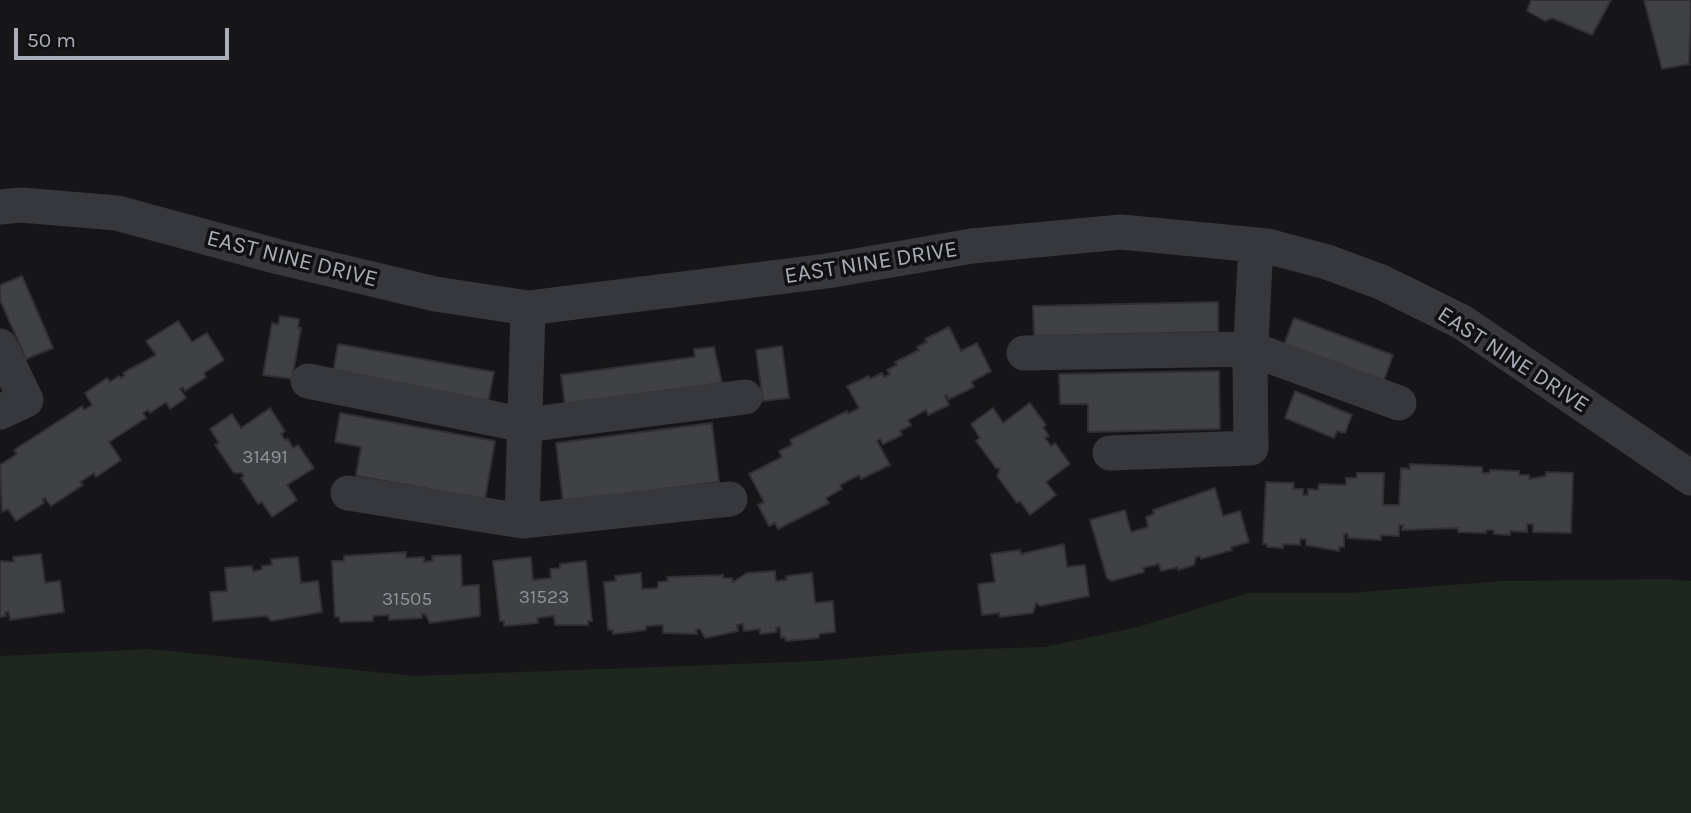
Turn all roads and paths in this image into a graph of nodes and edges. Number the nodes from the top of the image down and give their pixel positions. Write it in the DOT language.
graph roads {
  1 [pos="0,207"];
  2 [pos="1256,245"];
  3 [pos="528,309"];
  4 [pos="0,346"];
  5 [pos="1251,349"];
  6 [pos="1024,353"];
  7 [pos="308,381"];
  8 [pos="745,397"];
  9 [pos="1399,403"];
  10 [pos="0,412"];
  11 [pos="525,425"];
  12 [pos="1110,453"];
  13 [pos="1691,478"];
  14 [pos="348,493"];
  15 [pos="730,499"];
  16 [pos="522,521"];
  1 -- 3 [label="street, EAST NINE DRIVE"];
  2 -- 3 [label="street, EAST NINE DRIVE"];
  2 -- 5 [label="street"];
  2 -- 13 [label="street, EAST NINE DRIVE"];
  3 -- 11 [label="street"];
  4 -- 10 [label="street"];
  5 -- 6 [label="street"];
  5 -- 9 [label="street"];
  5 -- 12 [label="street"];
  7 -- 11 [label="street"];
  8 -- 11 [label="street"];
  11 -- 16 [label="street"];
  14 -- 16 [label="street"];
  15 -- 16 [label="street"];
}
